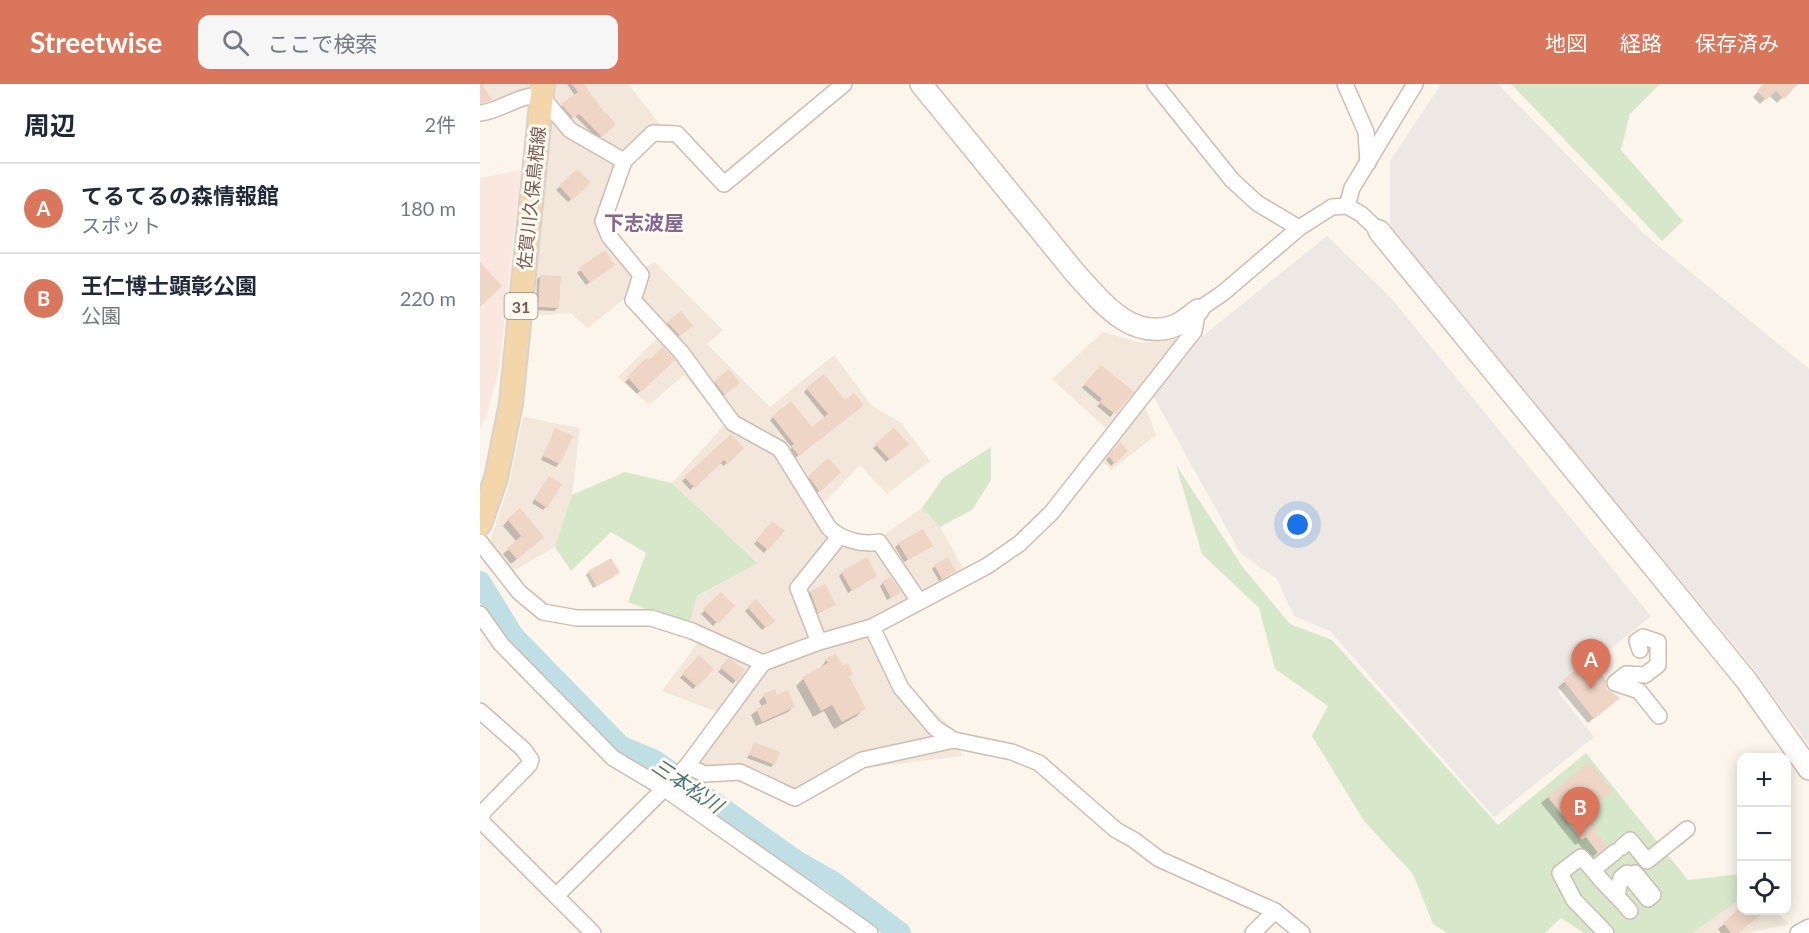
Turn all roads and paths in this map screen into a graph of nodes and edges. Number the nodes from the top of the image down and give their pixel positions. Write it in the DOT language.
graph roads {
  1 [pos="844,84"];
  2 [pos="921,84"];
  3 [pos="1155,84"];
  4 [pos="1345,84"];
  5 [pos="1415,84"];
  6 [pos="542,90"];
  7 [pos="480,113"];
  8 [pos="624,161"];
  9 [pos="1368,163"];
  10 [pos="1347,207"];
  11 [pos="1299,228"];
  12 [pos="1379,231"];
  13 [pos="1198,310"];
  14 [pos="480,524"];
  15 [pos="839,537"];
  16 [pos="480,542"];
  17 [pos="919,601"];
  18 [pos="480,614"];
  19 [pos="872,627"];
  20 [pos="819,642"];
  21 [pos="1640,650"];
  22 [pos="763,663"];
  23 [pos="480,711"];
  24 [pos="1659,716"];
  25 [pos="954,740"];
  26 [pos="687,766"];
  27 [pos="1809,769"];
  28 [pos="664,789"];
  29 [pos="1687,829"];
  30 [pos="1593,870"];
  31 [pos="1635,873"];
  32 [pos="1617,895"];
  33 [pos="555,896"];
  34 [pos="1630,910"];
  35 [pos="1275,911"];
  36 [pos="1809,927"];
  37 [pos="593,933"];
  38 [pos="870,933"];
  39 [pos="1253,933"];
  40 [pos="1302,933"];
  41 [pos="1606,933"];
  42 [pos="1798,933"];
  1 -- 8 [label="street"];
  2 -- 13 [label="street"];
  3 -- 11 [label="street"];
  4 -- 9 [label="street"];
  5 -- 9 [label="street"];
  6 -- 7 [label="street"];
  6 -- 8 [label="street"];
  6 -- 14 [label="main road, 佐賀川久保鳥栖線 / 31"];
  8 -- 15 [label="street"];
  9 -- 10 [label="street"];
  10 -- 11 [label="street"];
  10 -- 12 [label="street"];
  11 -- 13 [label="street"];
  12 -- 27 [label="street"];
  13 -- 17 [label="street"];
  15 -- 17 [label="street"];
  15 -- 20 [label="street"];
  16 -- 22 [label="street"];
  17 -- 19 [label="street"];
  18 -- 28 [label="street"];
  19 -- 20 [label="street"];
  19 -- 25 [label="street"];
  20 -- 22 [label="street"];
  21 -- 24 [label="street"];
  22 -- 26 [label="street"];
  23 -- 33 [label="street"];
  25 -- 26 [label="street"];
  25 -- 35 [label="street"];
  26 -- 28 [label="street"];
  28 -- 33 [label="street"];
  28 -- 38 [label="street"];
  29 -- 30 [label="street"];
  30 -- 32 [label="street"];
  30 -- 41 [label="street"];
  31 -- 32 [label="street"];
  32 -- 34 [label="street"];
  33 -- 37 [label="street"];
  35 -- 39 [label="street"];
  35 -- 40 [label="street"];
  36 -- 42 [label="street"];
}
